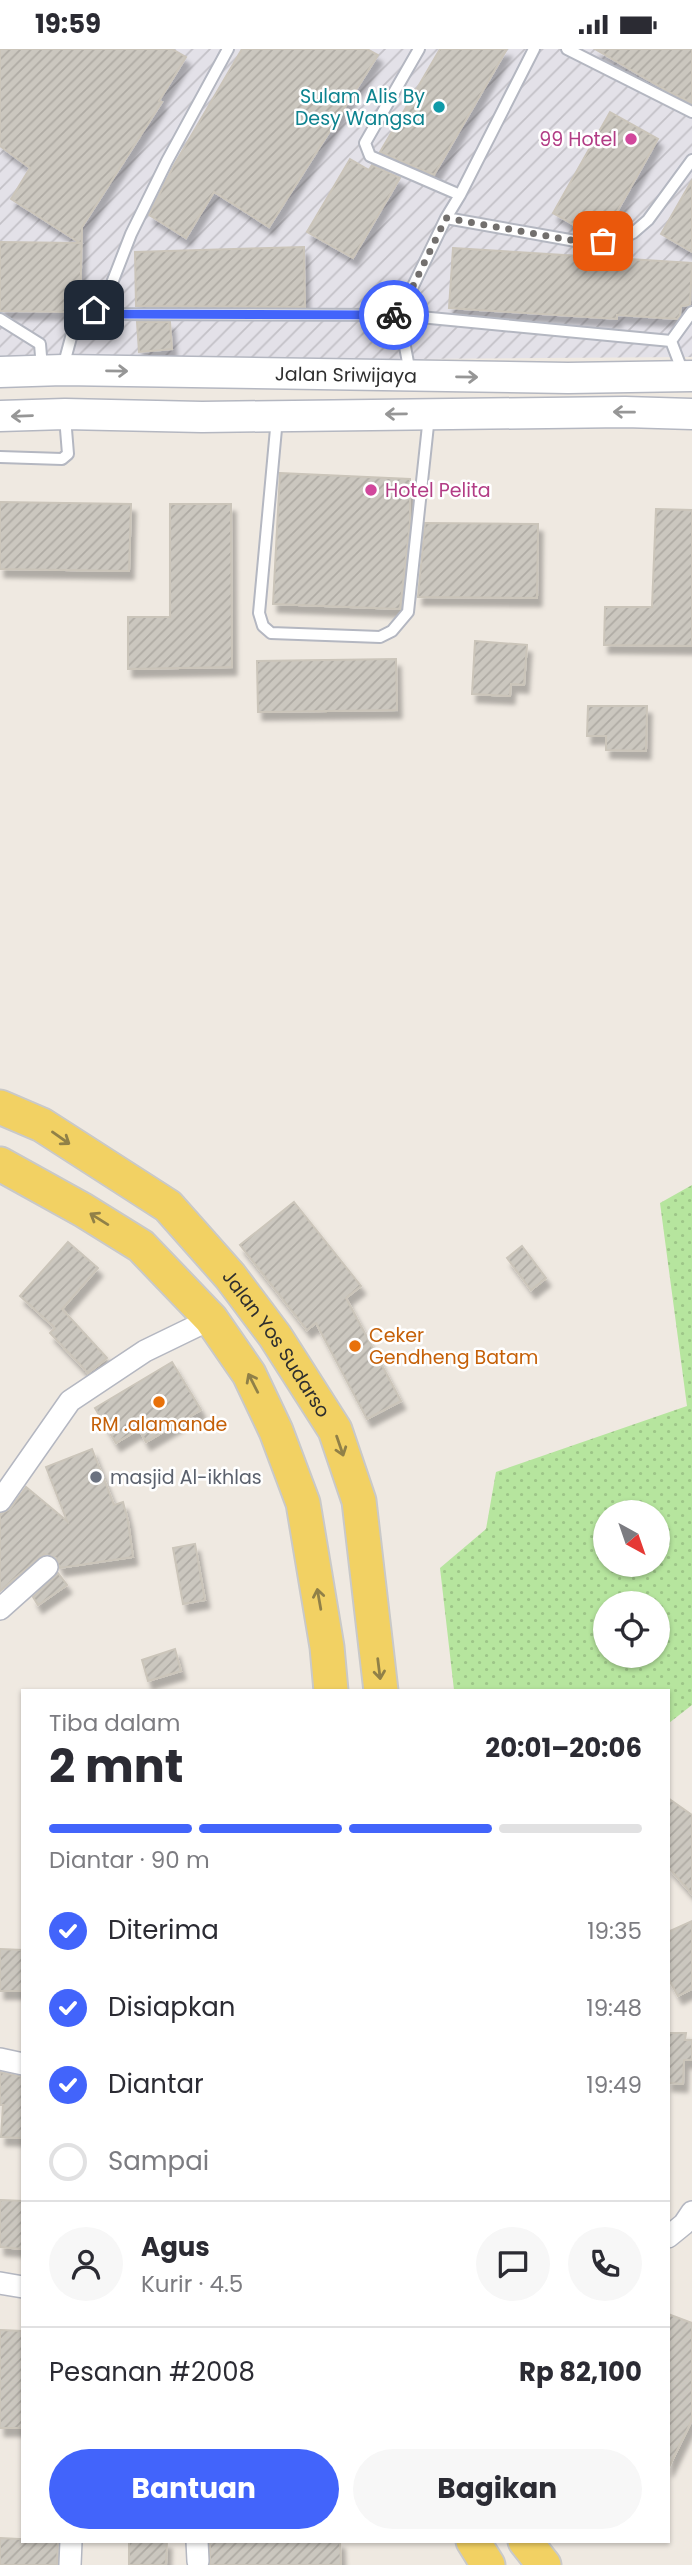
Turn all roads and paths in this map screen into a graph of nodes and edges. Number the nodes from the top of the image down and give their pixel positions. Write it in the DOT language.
graph roads {
  1 [pos="228,49"];
  2 [pos="419,49"];
  3 [pos="534,49"];
  4 [pos="567,49"];
  5 [pos="692,112"];
  6 [pos="692,160"];
  7 [pos="460,195"];
  8 [pos="446,218"];
  9 [pos="692,312"];
  10 [pos="100,314"];
  11 [pos="399,315"];
  12 [pos="0,319"];
  13 [pos="671,341"];
  14 [pos="52,370"];
  15 [pos="0,372"];
  16 [pos="202,372"];
  17 [pos="411,376"];
  18 [pos="688,376"];
  19 [pos="429,413"];
  20 [pos="65,414"];
  21 [pos="692,414"];
  22 [pos="0,416"];
  23 [pos="278,416"];
  24 [pos="202,417"];
  25 [pos="0,457"];
  26 [pos="0,1107"];
  27 [pos="0,1164"];
  28 [pos="211,1318"];
  29 [pos="0,1501"];
  30 [pos="47,1567"];
  31 [pos="0,1609"];
  32 [pos="331,1689"];
  33 [pos="382,1689"];
  34 [pos="0,2060"];
  35 [pos="21,2064"];
  36 [pos="692,2212"];
  37 [pos="670,2235"];
  38 [pos="0,2283"];
  39 [pos="21,2287"];
  40 [pos="71,2543"];
  41 [pos="474,2543"];
  42 [pos="527,2543"];
  43 [pos="70,2565"];
  44 [pos="488,2565"];
  45 [pos="544,2565"];
  1 -- 10 [label="lane"];
  2 -- 7 [label="lane"];
  3 -- 7 [label="lane"];
  4 -- 5 [label="lane"];
  6 -- 8 [label="lane"];
  7 -- 8 [label="lane"];
  8 -- 11 [label="lane"];
  9 -- 13 [label="lane"];
  10 -- 11 [label="lane"];
  10 -- 14 [label="lane"];
  11 -- 13 [label="lane"];
  11 -- 17 [label="lane"];
  12 -- 14 [label="lane"];
  13 -- 18 [label="lane"];
  14 -- 15 [label="main road, Jalan Sriwijaya"];
  14 -- 16 [label="main road, Jalan Sriwijaya, one-way"];
  16 -- 17 [label="main road, Jalan Sriwijaya"];
  16 -- 24 [label="main road"];
  17 -- 18 [label="main road, Jalan Sriwijaya, one-way"];
  21 -- 19 [label="main road, Jalan Sriwijaya, one-way"];
  19 -- 23 [label="main road, Jalan Sriwijaya, one-way"];
  19 -- 23 [label="lane"];
  20 -- 22 [label="main road, Jalan Sriwijaya, one-way"];
  20 -- 24 [label="main road, Jalan Sriwijaya"];
  20 -- 25 [label="lane"];
  23 -- 24 [label="main road, Jalan Sriwijaya"];
  26 -- 33 [label="main road, Jalan Yos Sudarso, one-way"];
  28 -- 27 [label="main road, Jalan Yos Sudarso, one-way"];
  28 -- 29 [label="street"];
  32 -- 28 [label="main road, Jalan Yos Sudarso, one-way"];
  30 -- 31 [label="street"];
  34 -- 35 [label="street"];
  36 -- 37 [label="street"];
  38 -- 39 [label="street"];
  40 -- 43 [label="street"];
  41 -- 44 [label="main road"];
  42 -- 45 [label="main road"];
}
